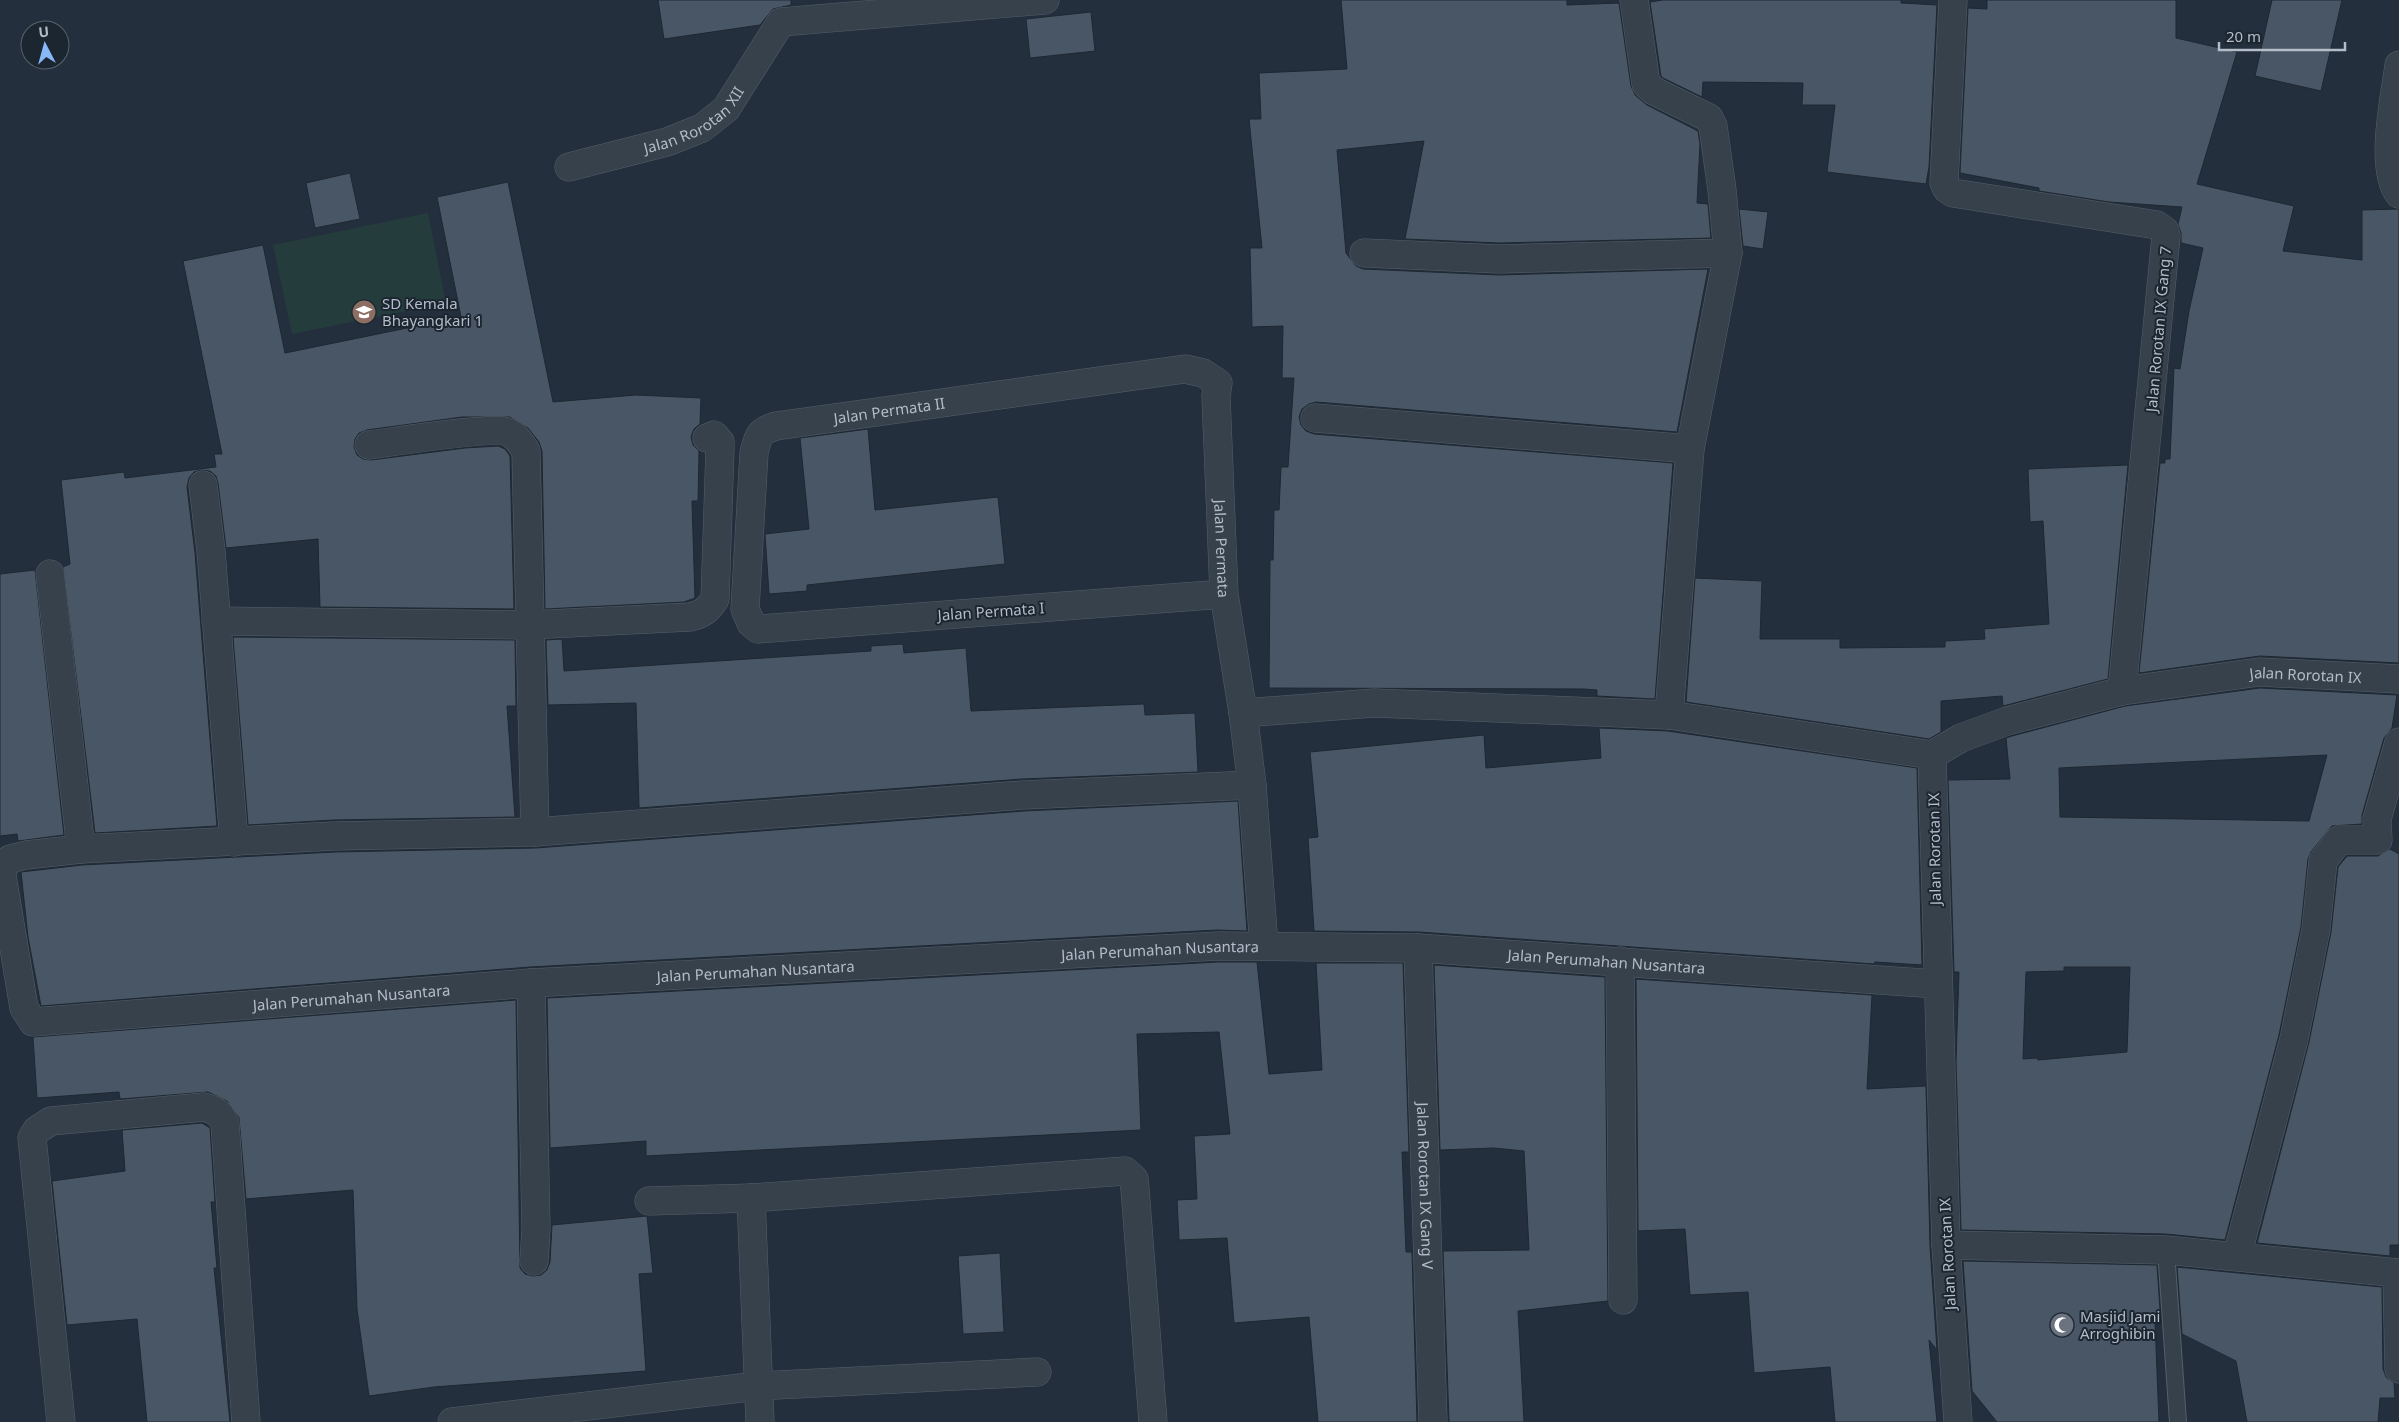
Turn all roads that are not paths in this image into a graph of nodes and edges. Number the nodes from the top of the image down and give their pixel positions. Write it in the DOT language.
graph roads {
  1 [pos="1045,0"];
  2 [pos="1634,0"];
  3 [pos="1953,0"];
  4 [pos="964,3"];
  5 [pos="780,11"];
  6 [pos="2399,65"];
  7 [pos="569,167"];
  8 [pos="2399,194"];
  9 [pos="1364,252"];
  10 [pos="1728,253"];
  11 [pos="1218,383"];
  12 [pos="1315,418"];
  13 [pos="707,438"];
  14 [pos="369,444"];
  15 [pos="1690,449"];
  16 [pos="203,484"];
  17 [pos="50,574"];
  18 [pos="1224,594"];
  19 [pos="216,621"];
  20 [pos="529,625"];
  21 [pos="758,629"];
  22 [pos="2399,679"];
  23 [pos="2122,691"];
  24 [pos="1243,713"];
  25 [pos="1669,715"];
  26 [pos="2399,742"];
  27 [pos="1932,755"];
  28 [pos="1252,785"];
  29 [pos="535,832"];
  30 [pos="234,842"];
  31 [pos="2388,842"];
  32 [pos="81,849"];
  33 [pos="1270,947"];
  34 [pos="1418,948"];
  35 [pos="1620,961"];
  36 [pos="531,983"];
  37 [pos="1937,984"];
  38 [pos="751,1198"];
  39 [pos="649,1201"];
  40 [pos="1946,1245"];
  41 [pos="2166,1250"];
  42 [pos="2237,1256"];
  43 [pos="534,1261"];
  44 [pos="2398,1273"];
  45 [pos="1622,1300"];
  46 [pos="2399,1368"];
  47 [pos="1038,1372"];
  48 [pos="758,1386"];
  49 [pos="61,1422"];
  50 [pos="246,1422"];
  51 [pos="452,1422"];
  52 [pos="760,1422"];
  53 [pos="1153,1422"];
  54 [pos="1433,1422"];
  55 [pos="1958,1422"];
  56 [pos="2178,1422"];
  1 -- 4 [label="street, Jalan Rorotan XII"];
  2 -- 10 [label="street"];
  3 -- 23 [label="street, Jalan Rorotan IX Gang 7"];
  4 -- 5 [label="street, Jalan Rorotan XII"];
  5 -- 7 [label="street, Jalan Rorotan XII"];
  6 -- 8 [label="street"];
  9 -- 10 [label="street"];
  10 -- 15 [label="street"];
  11 -- 18 [label="street, Jalan Permata"];
  11 -- 21 [label="street, Jalan Permata II"];
  12 -- 15 [label="street"];
  13 -- 20 [label="street"];
  14 -- 20 [label="street"];
  15 -- 25 [label="street"];
  16 -- 19 [label="street"];
  17 -- 32 [label="street"];
  18 -- 21 [label="street, Jalan Permata I"];
  18 -- 24 [label="street, Jalan Permata"];
  19 -- 20 [label="street"];
  19 -- 30 [label="street"];
  20 -- 29 [label="street"];
  22 -- 23 [label="street, Jalan Rorotan IX"];
  23 -- 27 [label="street, Jalan Rorotan IX"];
  24 -- 25 [label="street"];
  24 -- 28 [label="street, Jalan Permata"];
  25 -- 27 [label="street"];
  26 -- 31 [label="street"];
  27 -- 37 [label="street, Jalan Rorotan IX"];
  28 -- 29 [label="street, Jalan Perumahan Nusantara"];
  28 -- 33 [label="street, Jalan Perumahan Nusantara"];
  29 -- 30 [label="street, Jalan Perumahan Nusantara"];
  30 -- 32 [label="street, Jalan Perumahan Nusantara"];
  31 -- 42 [label="street"];
  32 -- 36 [label="street, Jalan Perumahan Nusantara"];
  33 -- 34 [label="street, Jalan Perumahan Nusantara"];
  33 -- 36 [label="street, Jalan Perumahan Nusantara"];
  34 -- 35 [label="street, Jalan Perumahan Nusantara"];
  34 -- 54 [label="street, Jalan Rorotan IX Gang V"];
  35 -- 37 [label="street, Jalan Perumahan Nusantara"];
  35 -- 45 [label="street"];
  36 -- 43 [label="street"];
  37 -- 40 [label="street, Jalan Rorotan IX"];
  38 -- 39 [label="street"];
  38 -- 48 [label="street"];
  38 -- 53 [label="street"];
  40 -- 41 [label="street"];
  40 -- 55 [label="street, Jalan Rorotan IX"];
  41 -- 42 [label="street"];
  41 -- 56 [label="lane"];
  42 -- 44 [label="street"];
  44 -- 46 [label="street"];
  47 -- 48 [label="street"];
  48 -- 51 [label="street"];
  48 -- 52 [label="street"];
  49 -- 50 [label="street"];
}
